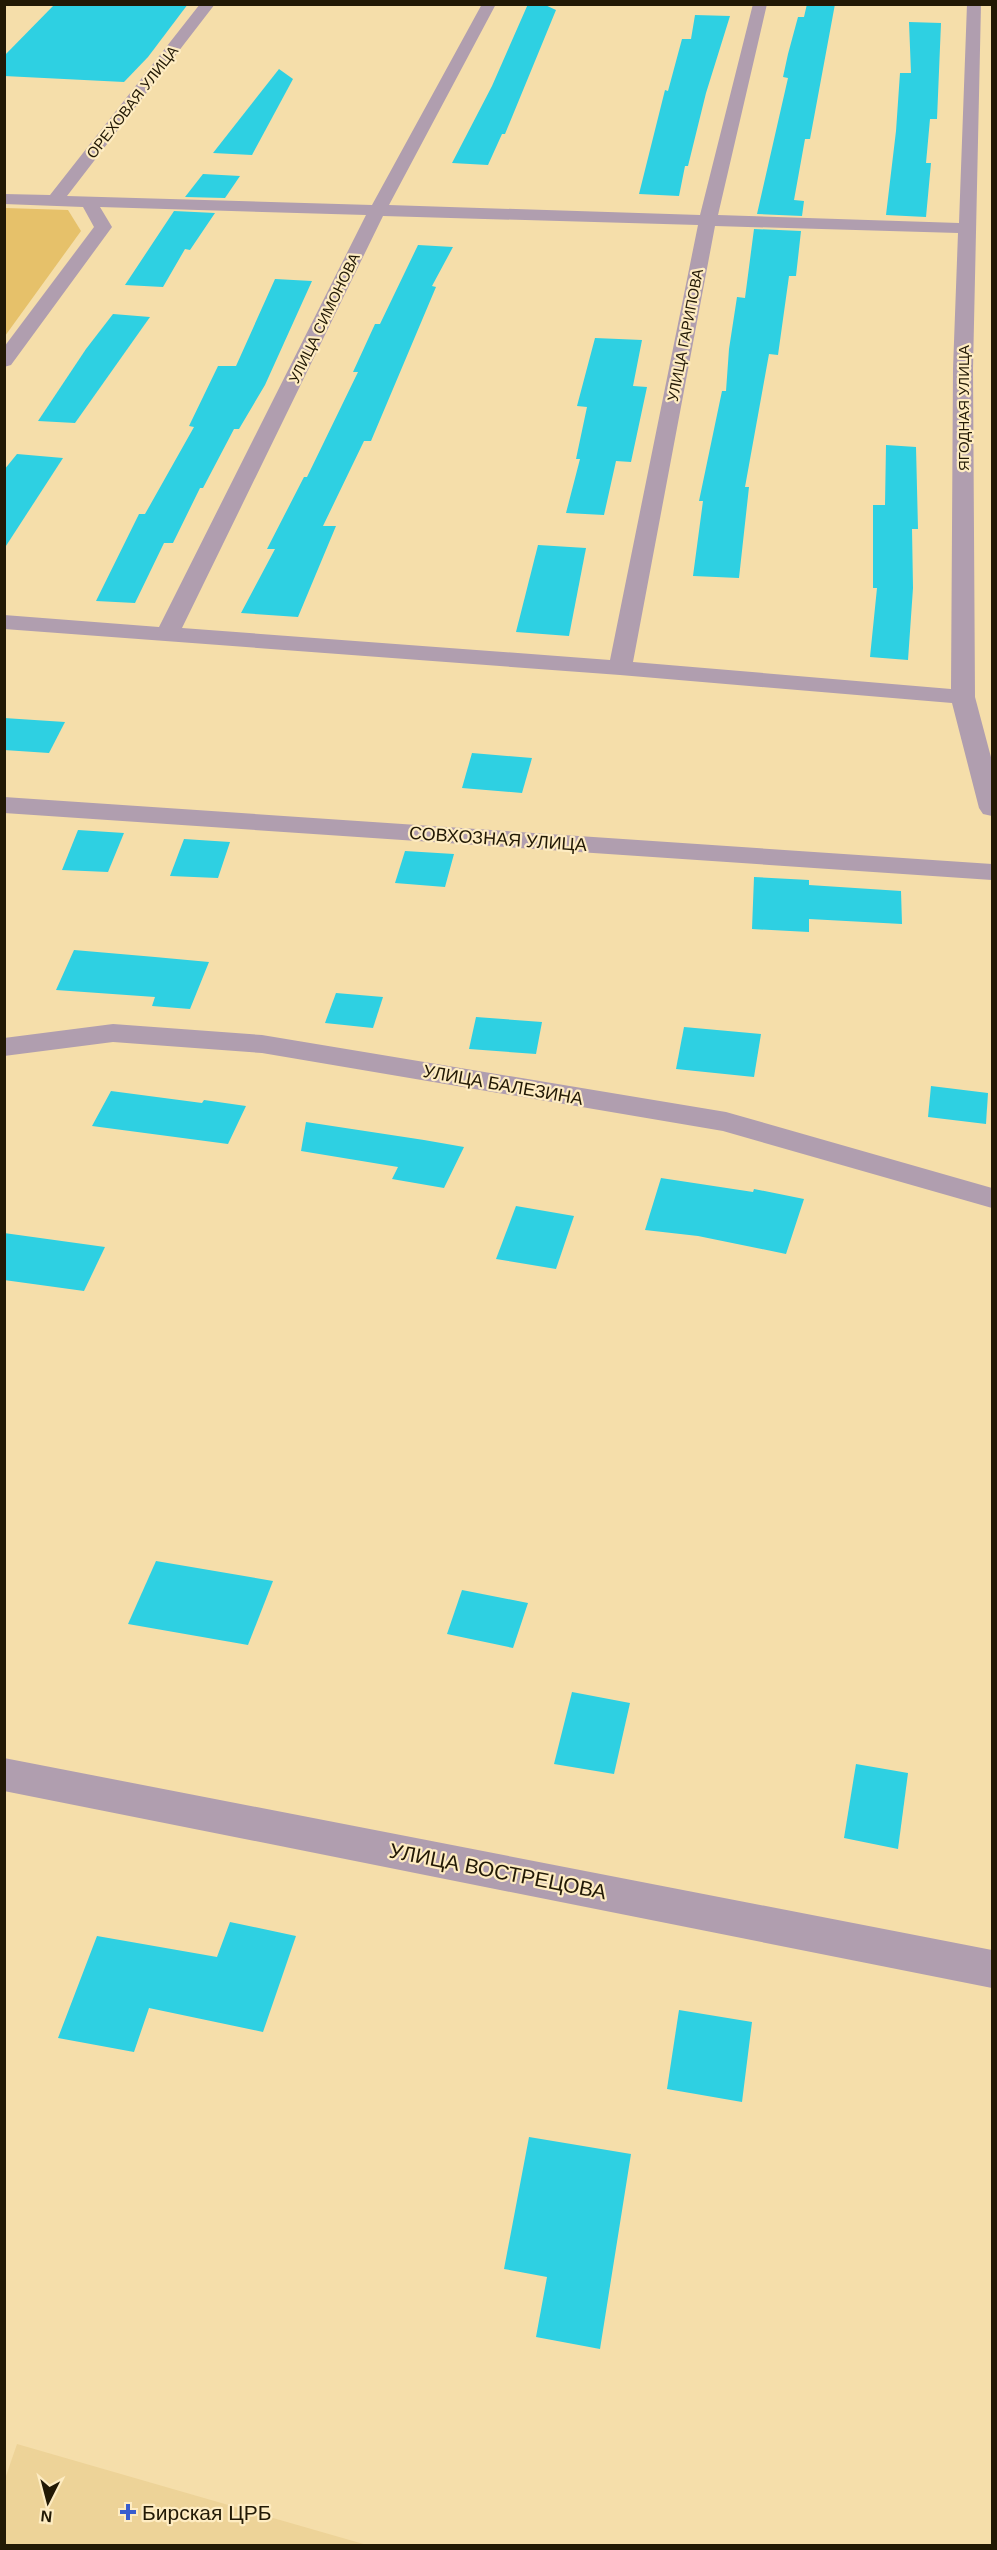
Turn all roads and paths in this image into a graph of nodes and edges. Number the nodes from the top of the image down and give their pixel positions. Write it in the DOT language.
graph roads {
  1 [pos="208,4"];
  2 [pos="489,4"];
  3 [pos="760,4"];
  4 [pos="974,4"];
  5 [pos="4,199"];
  6 [pos="55,200"];
  7 [pos="88,201"];
  8 [pos="377,211"];
  9 [pos="708,219"];
  10 [pos="966,228"];
  11 [pos="4,361"];
  12 [pos="4,622"];
  13 [pos="167,635"];
  14 [pos="620,668"];
  15 [pos="963,697"];
  16 [pos="4,806"];
  17 [pos="993,808"];
  18 [pos="993,872"];
  19 [pos="4,1047"];
  20 [pos="993,1198"];
  21 [pos="4,1774"];
  22 [pos="993,1969"];
  1 -- 6 [label="street, ОРЕХОВАЯ УЛИЦА"];
  2 -- 8 [label="street, УЛИЦА СИМОНОВА"];
  3 -- 9 [label="street, УЛИЦА ГАРИПОВА"];
  4 -- 10 [label="street, ЯГОДНАЯ УЛИЦА"];
  5 -- 6 [label="street"];
  6 -- 7 [label="street"];
  7 -- 8 [label="street"];
  7 -- 11 [label="street"];
  8 -- 9 [label="street"];
  8 -- 13 [label="street, УЛИЦА СИМОНОВА"];
  9 -- 10 [label="street"];
  9 -- 14 [label="street, УЛИЦА ГАРИПОВА"];
  10 -- 15 [label="street, ЯГОДНАЯ УЛИЦА"];
  12 -- 13 [label="street"];
  13 -- 14 [label="street"];
  14 -- 15 [label="street"];
  15 -- 17 [label="street, ЯГОДНАЯ УЛИЦА"];
  16 -- 18 [label="street, СОВХОЗНАЯ УЛИЦА"];
  19 -- 20 [label="street, УЛИЦА БАЛЕЗИНА"];
  21 -- 22 [label="street, УЛИЦА ВОСТРЕЦОВА"];
}
